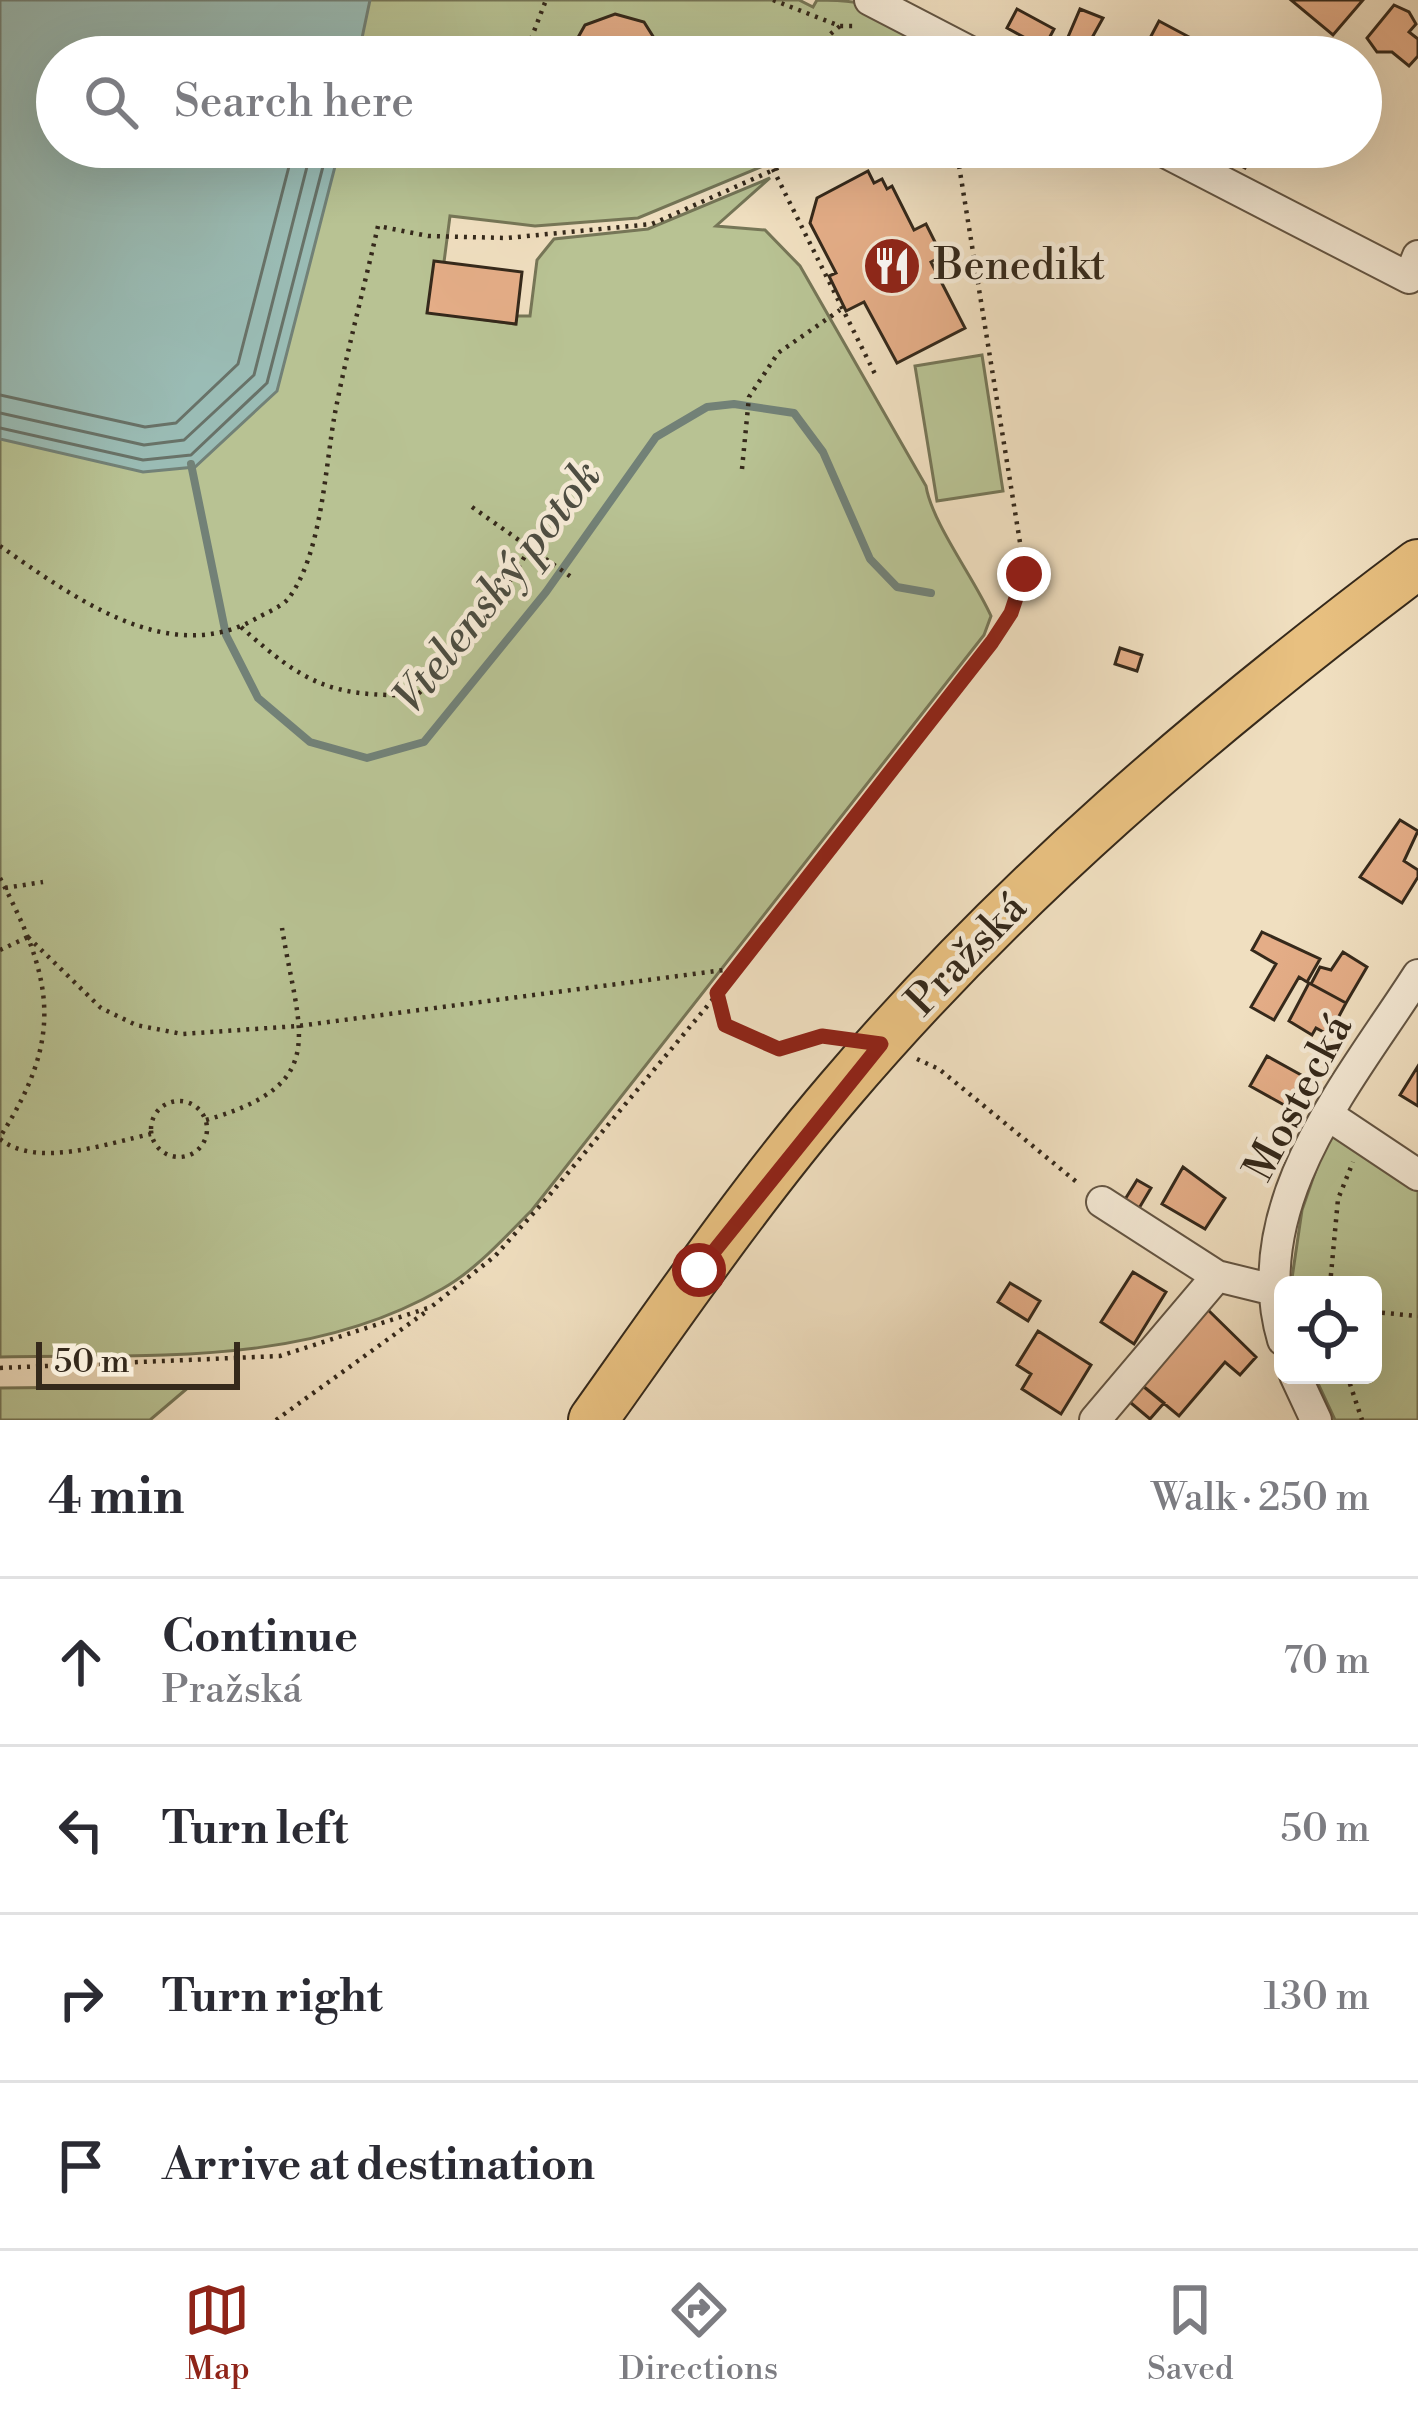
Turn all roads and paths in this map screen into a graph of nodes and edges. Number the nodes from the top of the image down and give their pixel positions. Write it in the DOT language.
graph roads {
  1 [pos="546,0"];
  2 [pos="869,0"];
  3 [pos="839,26"];
  4 [pos="532,36"];
  5 [pos="827,36"];
  6 [pos="939,36"];
  7 [pos="959,168"];
  8 [pos="1200,168"];
  9 [pos="773,169"];
  10 [pos="1413,267"];
  11 [pos="840,310"];
  12 [pos="875,376"];
  13 [pos="742,469"];
  14 [pos="472,507"];
  15 [pos="0,546"];
  16 [pos="531,546"];
  17 [pos="1418,564"];
  18 [pos="574,579"];
  19 [pos="241,627"];
  20 [pos="0,878"];
  21 [pos="44,882"];
  22 [pos="5,888"];
  23 [pos="282,928"];
  24 [pos="28,937"];
  25 [pos="0,950"];
  26 [pos="739,968"];
  27 [pos="1418,975"];
  28 [pos="717,993"];
  29 [pos="298,1026"];
  30 [pos="881,1044"];
  31 [pos="1328,1115"];
  32 [pos="206,1120"];
  33 [pos="151,1134"];
  34 [pos="0,1138"];
  35 [pos="1354,1159"];
  36 [pos="1418,1175"];
  37 [pos="1102,1202"];
  38 [pos="1217,1276"];
  39 [pos="1275,1276"];
  40 [pos="1331,1276"];
  41 [pos="1274,1290"];
  42 [pos="431,1307"];
  43 [pos="1382,1313"];
  44 [pos="1418,1316"];
  45 [pos="0,1368"];
  46 [pos="1299,1384"];
  47 [pos="1350,1384"];
  48 [pos="277,1420"];
  49 [pos="593,1420"];
  50 [pos="1095,1420"];
  51 [pos="1316,1420"];
  52 [pos="1362,1420"];
  1 -- 4 [label="path"];
  2 -- 6 [label="street"];
  3 -- 5 [label="path"];
  7 -- 26 [label="path"];
  8 -- 10 [label="street"];
  9 -- 11 [label="path"];
  9 -- 19 [label="path"];
  11 -- 12 [label="path"];
  11 -- 13 [label="path"];
  14 -- 16 [label="path"];
  15 -- 19 [label="path"];
  16 -- 18 [label="path"];
  16 -- 19 [label="path"];
  17 -- 30 [label="main road, Pražská"];
  20 -- 22 [label="path"];
  21 -- 22 [label="path"];
  22 -- 24 [label="path"];
  23 -- 29 [label="path"];
  24 -- 25 [label="path"];
  24 -- 29 [label="path"];
  24 -- 34 [label="path"];
  26 -- 28 [label="path"];
  26 -- 29 [label="path"];
  27 -- 31 [label="street, Mostecká"];
  28 -- 30 [label="path"];
  28 -- 42 [label="path"];
  29 -- 32 [label="path"];
  30 -- 37 [label="path"];
  30 -- 49 [label="main road, Pražská"];
  31 -- 36 [label="street"];
  31 -- 39 [label="street, Mostecká"];
  32 -- 33 [label="path"];
  32 -- 33 [label="path"];
  33 -- 34 [label="path"];
  35 -- 40 [label="path"];
  37 -- 38 [label="street"];
  38 -- 41 [label="street"];
  38 -- 50 [label="street"];
  42 -- 45 [label="path"];
  42 -- 48 [label="path"];
  43 -- 44 [label="path"];
  46 -- 51 [label="street"];
  47 -- 52 [label="path"];
}
